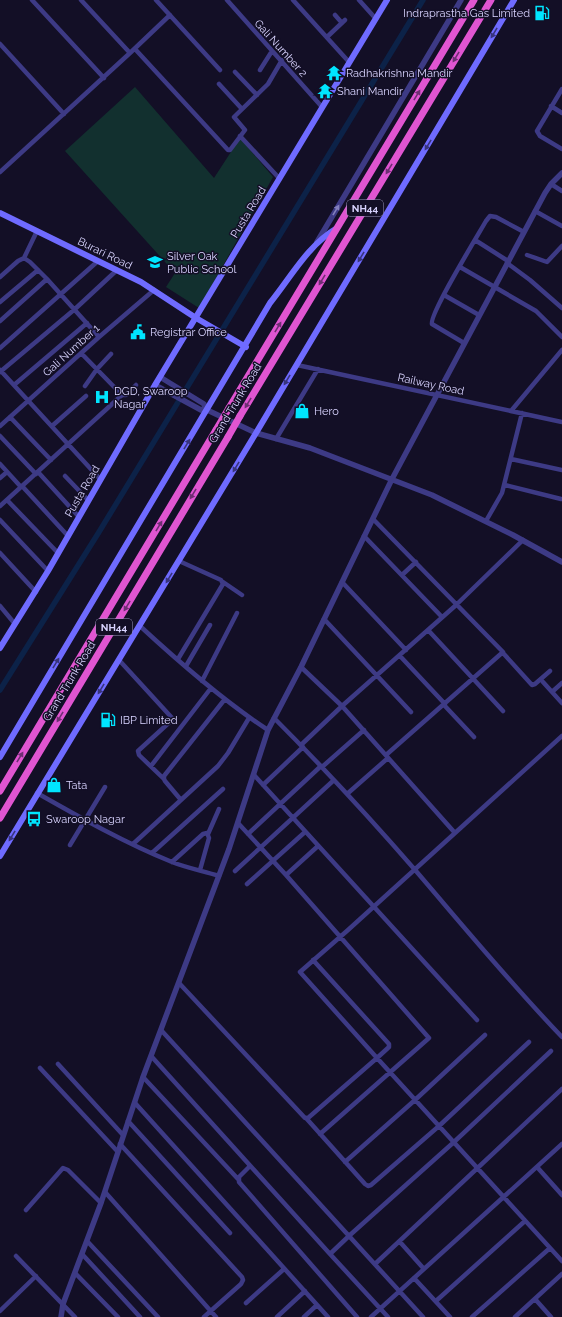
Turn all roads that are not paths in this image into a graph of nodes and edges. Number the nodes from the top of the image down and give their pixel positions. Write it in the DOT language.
graph roads {
  1 [pos="32,0"];
  2 [pos="81,0"];
  3 [pos="156,0"];
  4 [pos="227,0"];
  5 [pos="293,0"];
  6 [pos="359,0"];
  7 [pos="387,0"];
  8 [pos="460,0"];
  9 [pos="474,0"];
  10 [pos="491,0"];
  11 [pos="514,0"];
  12 [pos="170,15"];
  13 [pos="335,15"];
  14 [pos="376,18"];
  15 [pos="327,37"];
  16 [pos="0,44"];
  17 [pos="135,49"];
  18 [pos="272,51"];
  19 [pos="130,53"];
  20 [pos="282,60"];
  21 [pos="350,62"];
  22 [pos="220,70"];
  23 [pos="260,70"];
  24 [pos="235,72"];
  25 [pos="104,78"];
  26 [pos="219,84"];
  27 [pos="562,89"];
  28 [pos="257,95"];
  29 [pos="551,106"];
  30 [pos="322,107"];
  31 [pos="242,109"];
  32 [pos="64,114"];
  33 [pos="562,114"];
  34 [pos="240,136"];
  35 [pos="562,149"];
  36 [pos="0,172"];
  37 [pos="562,173"];
  38 [pos="280,178"];
  39 [pos="550,184"];
  40 [pos="562,191"];
  41 [pos="535,211"];
  42 [pos="0,213"];
  43 [pos="562,226"];
  44 [pos="337,228"];
  45 [pos="37,231"];
  46 [pos="524,232"];
  47 [pos="475,240"];
  48 [pos="316,244"];
  49 [pos="562,246"];
  50 [pos="528,255"];
  51 [pos="24,258"];
  52 [pos="98,261"];
  53 [pos="508,262"];
  54 [pos="460,267"];
  55 [pos="38,270"];
  56 [pos="117,270"];
  57 [pos="0,277"];
  58 [pos="47,279"];
  59 [pos="494,288"];
  60 [pos="154,290"];
  61 [pos="61,294"];
  62 [pos="444,295"];
  63 [pos="0,302"];
  64 [pos="562,308"];
  65 [pos="75,309"];
  66 [pos="479,315"];
  67 [pos="196,318"];
  68 [pos="0,321"];
  69 [pos="87,323"];
  70 [pos="99,337"];
  71 [pos="562,337"];
  72 [pos="464,344"];
  73 [pos="246,347"];
  74 [pos="0,348"];
  75 [pos="562,350"];
  76 [pos="81,353"];
  77 [pos="111,354"];
  78 [pos="297,364"];
  79 [pos="318,369"];
  80 [pos="97,370"];
  81 [pos="0,371"];
  82 [pos="160,377"];
  83 [pos="14,385"];
  84 [pos="136,385"];
  85 [pos="155,385"];
  86 [pos="84,386"];
  87 [pos="437,394"];
  88 [pos="122,395"];
  89 [pos="86,396"];
  90 [pos="28,400"];
  91 [pos="206,410"];
  92 [pos="511,411"];
  93 [pos="522,413"];
  94 [pos="10,416"];
  95 [pos="562,422"];
  96 [pos="0,426"];
  97 [pos="52,426"];
  98 [pos="256,433"];
  99 [pos="0,436"];
  100 [pos="276,439"];
  101 [pos="69,445"];
  102 [pos="511,459"];
  103 [pos="52,460"];
  104 [pos="0,464"];
  105 [pos="562,470"];
  106 [pos="7,472"];
  107 [pos="37,473"];
  108 [pos="66,476"];
  109 [pos="0,478"];
  110 [pos="100,479"];
  111 [pos="392,479"];
  112 [pos="505,485"];
  113 [pos="22,486"];
  114 [pos="561,499"];
  115 [pos="7,500"];
  116 [pos="88,500"];
  117 [pos="0,506"];
  118 [pos="79,517"];
  119 [pos="372,519"];
  120 [pos="0,520"];
  121 [pos="486,521"];
  122 [pos="68,536"];
  123 [pos="364,536"];
  124 [pos="523,540"];
  125 [pos="0,554"];
  126 [pos="58,554"];
  127 [pos="179,561"];
  128 [pos="416,562"];
  129 [pos="562,562"];
  130 [pos="48,571"];
  131 [pos="402,575"];
  132 [pos="223,582"];
  133 [pos="342,582"];
  134 [pos="36,592"];
  135 [pos="242,595"];
  136 [pos="457,604"];
  137 [pos="0,607"];
  138 [pos="237,613"];
  139 [pos="442,617"];
  140 [pos="324,619"];
  141 [pos="15,624"];
  142 [pos="210,625"];
  143 [pos="140,626"];
  144 [pos="428,630"];
  145 [pos="0,648"];
  146 [pos="406,650"];
  147 [pos="503,653"];
  148 [pos="400,656"];
  149 [pos="178,659"];
  150 [pos="119,660"];
  151 [pos="186,666"];
  152 [pos="301,667"];
  153 [pos="550,671"];
  154 [pos="378,675"];
  155 [pos="473,679"];
  156 [pos="202,680"];
  157 [pos="543,682"];
  158 [pos="562,683"];
  159 [pos="211,688"];
  160 [pos="552,692"];
  161 [pos="225,699"];
  162 [pos="562,703"];
  163 [pos="444,705"];
  164 [pos="342,706"];
  165 [pos="503,711"];
  166 [pos="411,712"];
  167 [pos="249,718"];
  168 [pos="274,718"];
  169 [pos="268,730"];
  170 [pos="364,730"];
  171 [pos="562,736"];
  172 [pos="474,737"];
  173 [pos="302,746"];
  174 [pos="387,756"];
  175 [pos="0,757"];
  176 [pos="150,766"];
  177 [pos="322,767"];
  178 [pos="254,775"];
  179 [pos="164,779"];
  180 [pos="334,780"];
  181 [pos="263,784"];
  182 [pos="105,787"];
  183 [pos="223,789"];
  184 [pos="0,791"];
  185 [pos="38,793"];
  186 [pos="347,794"];
  187 [pos="181,800"];
  188 [pos="280,804"];
  189 [pos="219,809"];
  190 [pos="0,818"];
  191 [pos="293,818"];
  192 [pos="84,820"];
  193 [pos="238,823"];
  194 [pos="306,832"];
  195 [pos="455,833"];
  196 [pos="208,834"];
  197 [pos="248,834"];
  198 [pos="70,844"];
  199 [pos="133,844"];
  200 [pos="318,846"];
  201 [pos="260,847"];
  202 [pos="152,853"];
  203 [pos="0,856"];
  204 [pos="273,861"];
  205 [pos="172,862"];
  206 [pos="200,870"];
  207 [pos="414,870"];
  208 [pos="234,871"];
  209 [pos="286,875"];
  210 [pos="219,876"];
  211 [pos="247,884"];
  212 [pos="374,906"];
  213 [pos="341,936"];
  214 [pos="314,960"];
  215 [pos="179,983"];
  216 [pos="477,1020"];
  217 [pos="161,1030"];
  218 [pos="485,1035"];
  219 [pos="562,1037"];
  220 [pos="529,1042"];
  221 [pos="551,1051"];
  222 [pos="152,1056"];
  223 [pos="377,1058"];
  224 [pos="58,1064"];
  225 [pos="40,1068"];
  226 [pos="391,1073"];
  227 [pos="143,1077"];
  228 [pos="562,1089"];
  229 [pos="415,1100"];
  230 [pos="135,1103"];
  231 [pos="306,1118"];
  232 [pos="128,1121"];
  233 [pos="439,1126"];
  234 [pos="320,1134"];
  235 [pos="123,1135"];
  236 [pos="454,1142"];
  237 [pos="120,1144"];
  238 [pos="562,1144"];
  239 [pos="118,1152"];
  240 [pos="345,1162"];
  241 [pos="250,1166"];
  242 [pos="537,1167"];
  243 [pos="477,1168"];
  244 [pos="238,1179"];
  245 [pos="105,1192"];
  246 [pos="562,1195"];
  247 [pos="504,1197"];
  248 [pos="101,1203"];
  249 [pos="26,1210"];
  250 [pos="525,1221"];
  251 [pos="230,1233"];
  252 [pos="350,1235"];
  253 [pos="87,1241"];
  254 [pos="400,1242"];
  255 [pos="550,1248"];
  256 [pos="82,1254"];
  257 [pos="330,1254"];
  258 [pos="16,1256"];
  259 [pos="562,1261"];
  260 [pos="375,1264"];
  261 [pos="284,1269"];
  262 [pos="424,1269"];
  263 [pos="75,1273"];
  264 [pos="562,1274"];
  265 [pos="36,1276"];
  266 [pos="414,1278"];
  267 [pos="399,1291"];
  268 [pos="305,1292"];
  269 [pos="535,1299"];
  270 [pos="436,1302"];
  271 [pos="246,1303"];
  272 [pos="63,1304"];
  273 [pos="317,1305"];
  274 [pos="380,1308"];
  275 [pos="0,1311"];
  276 [pos="211,1311"];
  277 [pos="137,1316"];
  278 [pos="61,1317"];
  279 [pos="75,1317"];
  280 [pos="118,1317"];
  281 [pos="158,1317"];
  282 [pos="204,1317"];
  283 [pos="216,1317"];
  284 [pos="277,1317"];
  285 [pos="304,1317"];
  286 [pos="328,1317"];
  287 [pos="357,1317"];
  288 [pos="371,1317"];
  289 [pos="388,1317"];
  290 [pos="423,1317"];
  291 [pos="450,1317"];
  292 [pos="472,1317"];
  293 [pos="515,1317"];
  294 [pos="551,1317"];
  1 -- 25 [label="street"];
  2 -- 19 [label="street"];
  3 -- 12 [label="street"];
  4 -- 18 [label="street, Gali Number 2"];
  5 -- 15 [label="street"];
  6 -- 14 [label="street"];
  7 -- 14 [label="main road, Pusta Road"];
  48 -- 8 [label="street, one-way"];
  44 -- 9 [label="highway, Grand Trunk Road / NH44, one-way"];
  10 -- 190 [label="highway, Grand Trunk Road / NH44, one-way, bridge"];
  11 -- 78 [label="main road, one-way"];
  12 -- 17 [label="street"];
  12 -- 22 [label="street"];
  13 -- 15 [label="street"];
  14 -- 21 [label="main road, Pusta Road"];
  15 -- 21 [label="street"];
  16 -- 32 [label="street"];
  17 -- 19 [label="street"];
  17 -- 34 [label="street"];
  18 -- 20 [label="street, Gali Number 2"];
  18 -- 23 [label="street"];
  19 -- 25 [label="street"];
  20 -- 28 [label="street"];
  20 -- 30 [label="street, Gali Number 2"];
  21 -- 30 [label="main road, Pusta Road"];
  24 -- 28 [label="street"];
  25 -- 32 [label="street"];
  26 -- 31 [label="street"];
  27 -- 29 [label="street"];
  28 -- 31 [label="street"];
  29 -- 33 [label="street"];
  29 -- 35 [label="street"];
  30 -- 38 [label="main road, Pusta Road"];
  31 -- 34 [label="street"];
  32 -- 36 [label="street"];
  34 -- 38 [label="street"];
  37 -- 39 [label="street"];
  38 -- 67 [label="main road, Pusta Road"];
  39 -- 40 [label="street"];
  39 -- 41 [label="street"];
  41 -- 43 [label="street"];
  41 -- 46 [label="street"];
  42 -- 45 [label="main road, Burari Road"];
  44 -- 48 [label="main road"];
  184 -- 44 [label="highway, Grand Trunk Road / NH44, one-way, bridge"];
  45 -- 51 [label="street"];
  45 -- 52 [label="main road, Burari Road"];
  46 -- 47 [label="street"];
  46 -- 53 [label="street"];
  47 -- 53 [label="street"];
  47 -- 54 [label="street"];
  48 -- 73 [label="main road"];
  49 -- 50 [label="street"];
  51 -- 55 [label="street"];
  51 -- 57 [label="street"];
  52 -- 56 [label="main road, Burari Road"];
  52 -- 61 [label="street"];
  53 -- 59 [label="street"];
  53 -- 64 [label="street"];
  54 -- 59 [label="street"];
  54 -- 62 [label="street"];
  55 -- 58 [label="street"];
  55 -- 63 [label="street"];
  56 -- 60 [label="main road, Burari Road"];
  56 -- 65 [label="street"];
  58 -- 61 [label="street"];
  58 -- 68 [label="street"];
  59 -- 66 [label="street"];
  59 -- 71 [label="street"];
  60 -- 67 [label="main road, Burari Road"];
  60 -- 70 [label="street, Gali Number 1"];
  61 -- 65 [label="street"];
  61 -- 74 [label="street"];
  62 -- 66 [label="street"];
  62 -- 72 [label="street"];
  65 -- 69 [label="street"];
  65 -- 81 [label="street"];
  66 -- 72 [label="street"];
  67 -- 73 [label="main road, Burari Road"];
  67 -- 82 [label="main road, Pusta Road"];
  69 -- 70 [label="street"];
  69 -- 83 [label="street"];
  70 -- 76 [label="street, Gali Number 1"];
  72 -- 87 [label="street"];
  73 -- 91 [label="main road"];
  75 -- 92 [label="street"];
  76 -- 80 [label="street"];
  76 -- 90 [label="street, Gali Number 1"];
  77 -- 80 [label="street"];
  78 -- 79 [label="street, Railway Road"];
  78 -- 98 [label="main road, one-way"];
  79 -- 87 [label="street, Railway Road"];
  79 -- 100 [label="street"];
  80 -- 86 [label="street"];
  80 -- 88 [label="street"];
  81 -- 83 [label="street"];
  82 -- 85 [label="main road, Pusta Road"];
  82 -- 91 [label="street"];
  83 -- 90 [label="street"];
  84 -- 88 [label="street"];
  85 -- 91 [label="street"];
  85 -- 110 [label="main road, Pusta Road"];
  87 -- 92 [label="street, Railway Road"];
  87 -- 111 [label="street"];
  88 -- 101 [label="street"];
  89 -- 97 [label="street"];
  90 -- 94 [label="street, Gali Number 1"];
  90 -- 97 [label="street"];
  91 -- 98 [label="street"];
  175 -- 91 [label="main road, one-way"];
  92 -- 93 [label="street, Railway Road"];
  93 -- 95 [label="street, Railway Road"];
  93 -- 102 [label="street"];
  94 -- 96 [label="street, Gali Number 1"];
  94 -- 103 [label="street"];
  97 -- 101 [label="street"];
  98 -- 100 [label="street"];
  98 -- 127 [label="main road, one-way"];
  99 -- 107 [label="street"];
  100 -- 111 [label="street"];
  101 -- 103 [label="street"];
  101 -- 110 [label="street"];
  102 -- 105 [label="street"];
  102 -- 112 [label="street"];
  103 -- 107 [label="street"];
  104 -- 106 [label="street"];
  106 -- 109 [label="street"];
  106 -- 113 [label="street"];
  107 -- 113 [label="street"];
  107 -- 118 [label="street"];
  108 -- 116 [label="street"];
  110 -- 116 [label="main road, Pusta Road"];
  111 -- 119 [label="street"];
  111 -- 121 [label="street"];
  112 -- 114 [label="street"];
  112 -- 121 [label="street"];
  113 -- 115 [label="street"];
  113 -- 122 [label="street"];
  115 -- 117 [label="street"];
  115 -- 126 [label="street"];
  116 -- 118 [label="main road, Pusta Road"];
  118 -- 122 [label="main road, Pusta Road"];
  119 -- 123 [label="street"];
  119 -- 128 [label="street"];
  120 -- 130 [label="street"];
  121 -- 124 [label="street"];
  122 -- 126 [label="main road, Pusta Road"];
  123 -- 131 [label="street"];
  123 -- 133 [label="street"];
  124 -- 129 [label="street"];
  124 -- 136 [label="street"];
  125 -- 134 [label="street"];
  126 -- 130 [label="main road, Pusta Road"];
  127 -- 132 [label="street"];
  127 -- 143 [label="main road, one-way"];
  128 -- 131 [label="street"];
  128 -- 136 [label="street"];
  130 -- 134 [label="main road, Pusta Road"];
  131 -- 139 [label="street"];
  132 -- 135 [label="street"];
  132 -- 149 [label="street"];
  133 -- 140 [label="street"];
  133 -- 146 [label="street"];
  134 -- 141 [label="main road, Pusta Road"];
  136 -- 139 [label="street"];
  136 -- 147 [label="street"];
  137 -- 141 [label="street"];
  138 -- 156 [label="street"];
  139 -- 144 [label="street"];
  140 -- 152 [label="street"];
  140 -- 154 [label="street"];
  141 -- 145 [label="main road, Pusta Road"];
  142 -- 151 [label="street"];
  143 -- 149 [label="street"];
  143 -- 150 [label="main road"];
  144 -- 146 [label="street"];
  144 -- 155 [label="street"];
  146 -- 148 [label="street"];
  147 -- 153 [label="street"];
  147 -- 155 [label="street"];
  148 -- 154 [label="street"];
  148 -- 163 [label="street"];
  149 -- 151 [label="street"];
  150 -- 176 [label="street"];
  150 -- 185 [label="main road, one-way"];
  151 -- 156 [label="street"];
  152 -- 164 [label="street"];
  152 -- 168 [label="street"];
  154 -- 164 [label="street"];
  154 -- 166 [label="street"];
  155 -- 163 [label="street"];
  155 -- 165 [label="street"];
  156 -- 159 [label="street"];
  157 -- 160 [label="street"];
  158 -- 160 [label="street"];
  159 -- 161 [label="street"];
  159 -- 176 [label="street"];
  160 -- 162 [label="street"];
  161 -- 167 [label="street"];
  161 -- 179 [label="street"];
  163 -- 172 [label="street"];
  163 -- 174 [label="street"];
  164 -- 170 [label="street"];
  164 -- 173 [label="street"];
  167 -- 169 [label="street"];
  167 -- 187 [label="street"];
  168 -- 169 [label="street"];
  168 -- 173 [label="street"];
  169 -- 178 [label="street"];
  170 -- 174 [label="street"];
  170 -- 177 [label="street"];
  171 -- 195 [label="street"];
  173 -- 177 [label="street"];
  173 -- 181 [label="street"];
  174 -- 186 [label="street"];
  174 -- 195 [label="street"];
  176 -- 179 [label="street"];
  177 -- 180 [label="street"];
  177 -- 188 [label="street"];
  178 -- 181 [label="street"];
  178 -- 193 [label="street"];
  179 -- 187 [label="street"];
  180 -- 186 [label="street"];
  180 -- 191 [label="street"];
  181 -- 188 [label="street"];
  182 -- 192 [label="street"];
  183 -- 202 [label="street"];
  185 -- 192 [label="street"];
  185 -- 203 [label="main road, one-way"];
  186 -- 207 [label="street"];
  187 -- 199 [label="street"];
  188 -- 191 [label="street"];
  188 -- 197 [label="street"];
  189 -- 196 [label="street"];
  191 -- 194 [label="street"];
  191 -- 201 [label="street"];
  192 -- 198 [label="street"];
  192 -- 199 [label="street"];
  193 -- 197 [label="street"];
  193 -- 210 [label="street"];
  194 -- 200 [label="street"];
  194 -- 204 [label="street"];
  195 -- 207 [label="street"];
  196 -- 205 [label="street"];
  196 -- 206 [label="street"];
  197 -- 201 [label="street"];
  199 -- 202 [label="street"];
  200 -- 209 [label="street"];
  200 -- 212 [label="street"];
  201 -- 204 [label="street"];
  201 -- 208 [label="street"];
  202 -- 205 [label="street"];
  204 -- 209 [label="street"];
  204 -- 211 [label="street"];
  205 -- 206 [label="street"];
  206 -- 210 [label="street"];
  207 -- 212 [label="street"];
  207 -- 219 [label="street"];
  209 -- 213 [label="street"];
  210 -- 215 [label="street"];
  212 -- 213 [label="street"];
  212 -- 216 [label="street"];
  213 -- 214 [label="street"];
  213 -- 226 [label="street"];
  214 -- 223 [label="street"];
  214 -- 223 [label="street"];
  215 -- 217 [label="street"];
  215 -- 231 [label="street"];
  217 -- 222 [label="street"];
  217 -- 252 [label="street"];
  218 -- 229 [label="street"];
  220 -- 233 [label="street"];
  221 -- 236 [label="street"];
  222 -- 227 [label="street"];
  222 -- 241 [label="street"];
  223 -- 226 [label="street"];
  223 -- 231 [label="street"];
  224 -- 235 [label="street"];
  225 -- 239 [label="street"];
  226 -- 229 [label="street"];
  226 -- 234 [label="street"];
  227 -- 230 [label="street"];
  227 -- 244 [label="street"];
  228 -- 243 [label="street"];
  229 -- 233 [label="street"];
  229 -- 240 [label="street"];
  230 -- 232 [label="street"];
  230 -- 261 [label="street"];
  231 -- 234 [label="street"];
  232 -- 235 [label="street"];
  232 -- 251 [label="street"];
  233 -- 236 [label="street"];
  233 -- 240 [label="street"];
  234 -- 240 [label="street"];
  235 -- 237 [label="street"];
  236 -- 243 [label="street"];
  236 -- 252 [label="street"];
  237 -- 239 [label="street"];
  237 -- 276 [label="street"];
  238 -- 242 [label="street"];
  239 -- 245 [label="street"];
  241 -- 244 [label="street"];
  241 -- 257 [label="street"];
  242 -- 246 [label="street"];
  242 -- 247 [label="street"];
  243 -- 247 [label="street"];
  243 -- 254 [label="street"];
  244 -- 287 [label="street"];
  245 -- 248 [label="street"];
  245 -- 276 [label="street"];
  247 -- 250 [label="street"];
  247 -- 262 [label="street"];
  248 -- 249 [label="street"];
  248 -- 253 [label="street"];
  250 -- 255 [label="street"];
  250 -- 270 [label="street"];
  252 -- 257 [label="street"];
  252 -- 260 [label="street"];
  253 -- 256 [label="street"];
  253 -- 281 [label="street"];
  254 -- 260 [label="street"];
  254 -- 262 [label="street"];
  255 -- 259 [label="street"];
  255 -- 292 [label="street"];
  256 -- 263 [label="street"];
  256 -- 277 [label="street"];
  257 -- 274 [label="street"];
  258 -- 265 [label="street"];
  260 -- 267 [label="street"];
  261 -- 268 [label="street"];
  261 -- 271 [label="street"];
  262 -- 266 [label="street"];
  263 -- 272 [label="street"];
  263 -- 280 [label="street"];
  264 -- 269 [label="street"];
  265 -- 272 [label="street"];
  265 -- 275 [label="street"];
  266 -- 267 [label="street"];
  266 -- 270 [label="street"];
  267 -- 274 [label="street"];
  267 -- 290 [label="street"];
  268 -- 273 [label="street"];
  268 -- 284 [label="street"];
  269 -- 293 [label="street"];
  269 -- 294 [label="street"];
  270 -- 291 [label="street"];
  272 -- 278 [label="street"];
  272 -- 279 [label="street"];
  273 -- 285 [label="street"];
  273 -- 286 [label="street"];
  274 -- 288 [label="street"];
  274 -- 289 [label="street"];
  276 -- 282 [label="street"];
  276 -- 283 [label="street"];
}
